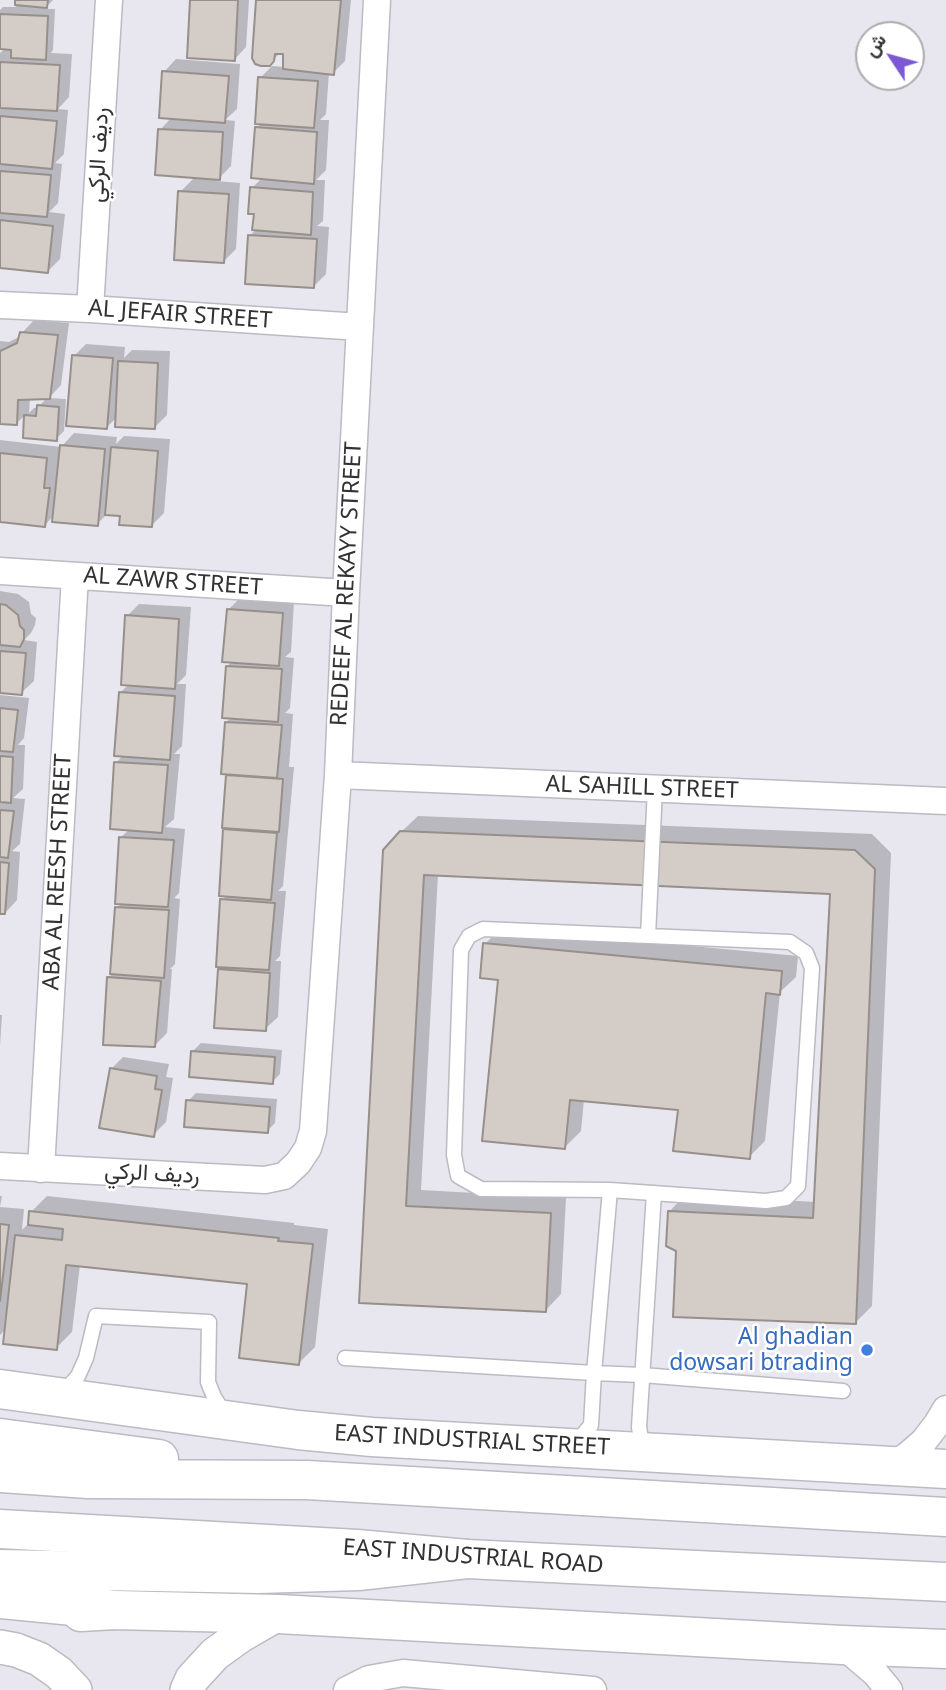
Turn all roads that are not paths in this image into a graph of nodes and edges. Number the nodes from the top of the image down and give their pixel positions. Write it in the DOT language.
graph roads {
  1 [pos="109,0"];
  2 [pos="377,0"];
  3 [pos="0,305"];
  4 [pos="90,309"];
  5 [pos="360,327"];
  6 [pos="0,571"];
  7 [pos="75,576"];
  8 [pos="346,593"];
  9 [pos="338,775"];
  10 [pos="656,789"];
  11 [pos="946,801"];
  12 [pos="648,936"];
  13 [pos="0,1166"];
  14 [pos="41,1169"];
  15 [pos="610,1190"];
  16 [pos="654,1193"];
  17 [pos="345,1358"];
  18 [pos="594,1373"];
  19 [pos="642,1375"];
  20 [pos="0,1389"];
  21 [pos="843,1391"];
  22 [pos="59,1397"];
  23 [pos="946,1409"];
  24 [pos="228,1420"];
  25 [pos="0,1438"];
  26 [pos="569,1447"];
  27 [pos="653,1452"];
  28 [pos="890,1466"];
  29 [pos="946,1469"];
  30 [pos="0,1473"];
  31 [pos="307,1480"];
  32 [pos="946,1517"];
  33 [pos="0,1529"];
  34 [pos="467,1559"];
  35 [pos="0,1569"];
  36 [pos="946,1582"];
  37 [pos="0,1599"];
  38 [pos="114,1610"];
  39 [pos="278,1614"];
  40 [pos="0,1618"];
  41 [pos="842,1645"];
  42 [pos="0,1647"];
  43 [pos="946,1649"];
  44 [pos="75,1690"];
  45 [pos="187,1690"];
  46 [pos="347,1690"];
  47 [pos="593,1690"];
  48 [pos="889,1690"];
  1 -- 4 [label="street, رديف الركي"];
  2 -- 5 [label="street, REDEEF AL REKAYY STREET"];
  3 -- 4 [label="street, AL JEFAIR STREET"];
  4 -- 5 [label="street, AL JEFAIR STREET"];
  5 -- 8 [label="street, REDEEF AL REKAYY STREET"];
  6 -- 7 [label="street, AL ZAWR STREET"];
  7 -- 8 [label="street, AL ZAWR STREET"];
  7 -- 14 [label="street, ABA AL REESH STREET"];
  8 -- 9 [label="street, REDEEF AL REKAYY STREET"];
  9 -- 10 [label="street, AL SAHILL STREET"];
  9 -- 14 [label="street, رديف الركي"];
  10 -- 11 [label="street, AL SAHILL STREET"];
  10 -- 12 [label="lane"];
  12 -- 15 [label="lane"];
  12 -- 16 [label="lane"];
  13 -- 14 [label="street, رديف الركي"];
  15 -- 16 [label="lane"];
  15 -- 18 [label="lane"];
  16 -- 19 [label="lane"];
  17 -- 18 [label="lane"];
  18 -- 19 [label="lane"];
  18 -- 26 [label="lane"];
  19 -- 21 [label="lane"];
  19 -- 27 [label="lane"];
  20 -- 22 [label="main road, EAST INDUSTRIAL STREET"];
  22 -- 24 [label="main road, EAST INDUSTRIAL STREET"];
  22 -- 24 [label="lane"];
  23 -- 28 [label="street"];
  24 -- 26 [label="main road, EAST INDUSTRIAL STREET"];
  25 -- 31 [label="main road"];
  26 -- 27 [label="main road, EAST INDUSTRIAL STREET"];
  27 -- 28 [label="main road, EAST INDUSTRIAL STREET"];
  28 -- 29 [label="main road, EAST INDUSTRIAL STREET"];
  30 -- 31 [label="main road"];
  31 -- 32 [label="main road"];
  33 -- 34 [label="main road, EAST INDUSTRIAL ROAD"];
  34 -- 35 [label="main road"];
  34 -- 36 [label="main road, EAST INDUSTRIAL ROAD"];
  37 -- 38 [label="main road"];
  38 -- 39 [label="main road"];
  38 -- 40 [label="main road"];
  39 -- 41 [label="main road"];
  39 -- 45 [label="street"];
  41 -- 43 [label="main road"];
  41 -- 48 [label="street"];
  42 -- 44 [label="street"];
  46 -- 47 [label="street"];
}
